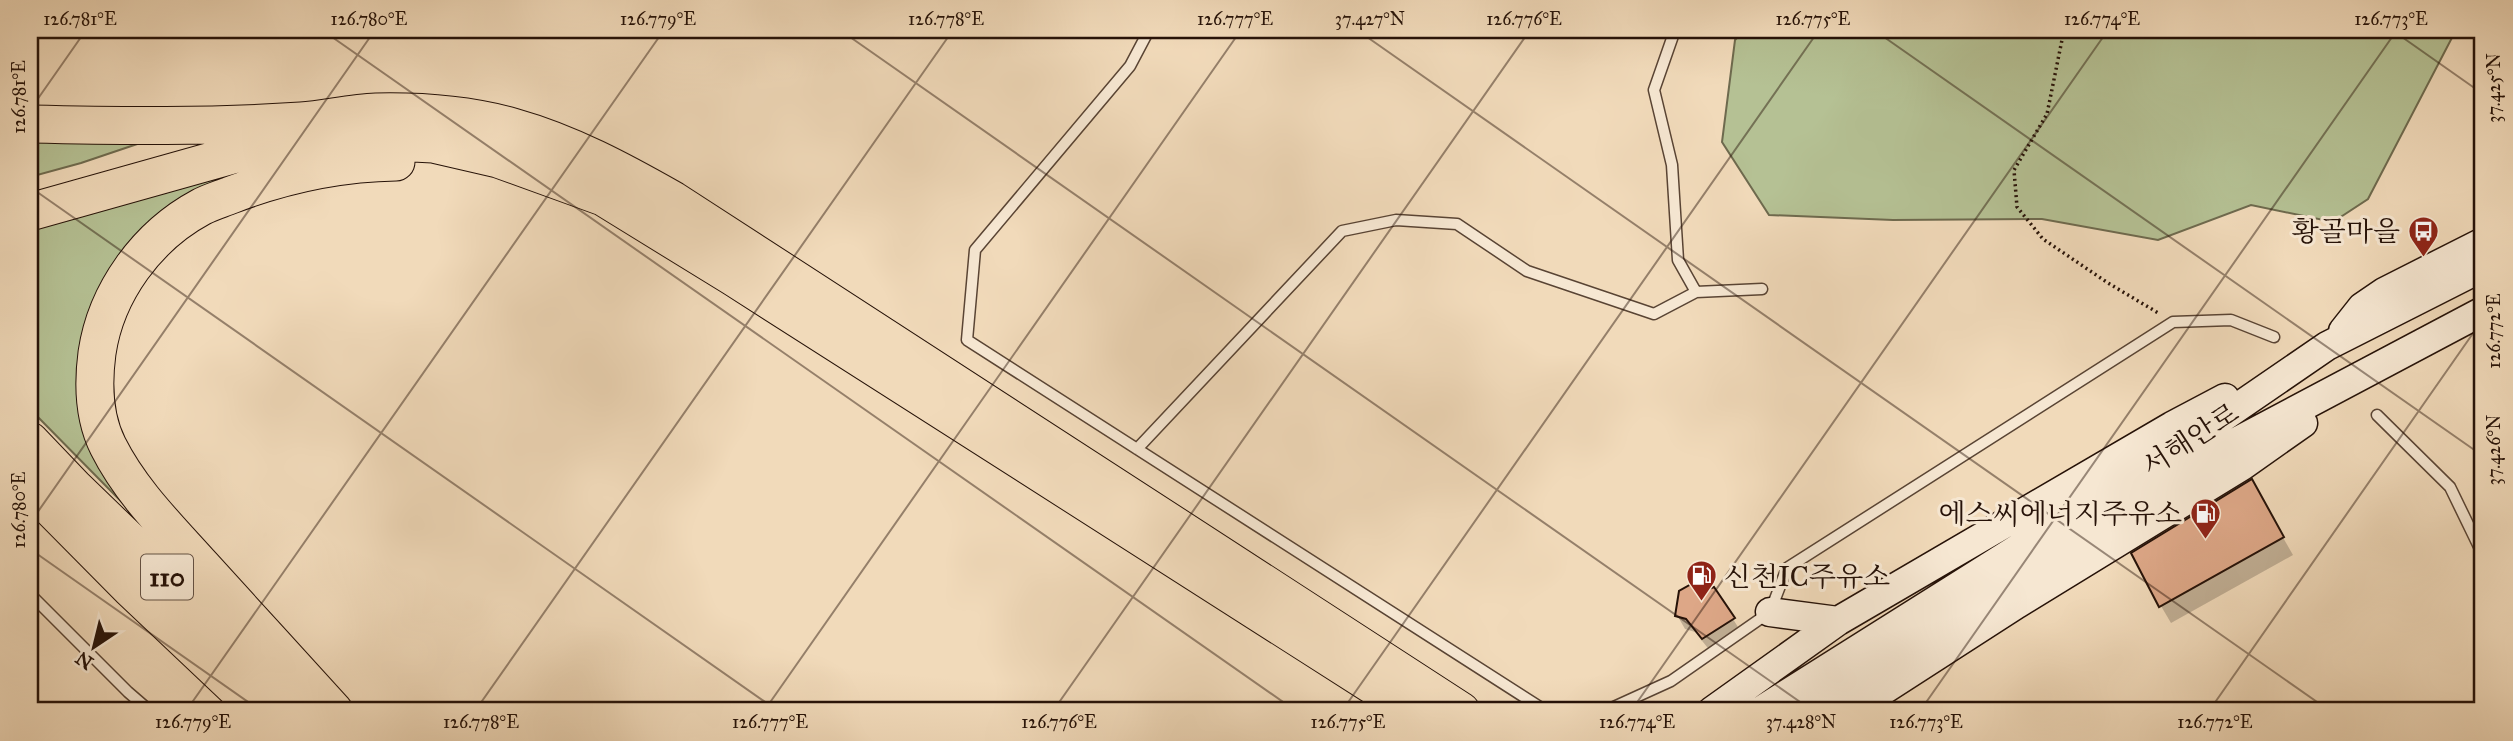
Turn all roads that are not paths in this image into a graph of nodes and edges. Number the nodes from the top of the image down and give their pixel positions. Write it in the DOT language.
graph roads {
  1 [pos="30,30"];
  2 [pos="1149,30"];
  3 [pos="1675,30"];
  4 [pos="30,54"];
  5 [pos="303,121"];
  6 [pos="30,124"];
  7 [pos="499,159"];
  8 [pos="30,196"];
  9 [pos="30,212"];
  10 [pos="2483,242"];
  11 [pos="2483,267"];
  12 [pos="1762,289"];
  13 [pos="1696,292"];
  14 [pos="2483,311"];
  15 [pos="2274,337"];
  16 [pos="2330,344"];
  17 [pos="2394,359"];
  18 [pos="2377,415"];
  19 [pos="30,441"];
  20 [pos="1137,449"];
  21 [pos="30,487"];
  22 [pos="2483,555"];
  23 [pos="30,594"];
  24 [pos="1770,612"];
  25 [pos="1838,621"];
  26 [pos="1404,706"];
  27 [pos="150,711"];
  28 [pos="260,711"];
  29 [pos="306,711"];
  30 [pos="334,711"];
  31 [pos="1461,711"];
  32 [pos="1546,711"];
  33 [pos="1605,711"];
  34 [pos="1712,711"];
  35 [pos="1760,711"];
  36 [pos="1800,711"];
  37 [pos="1852,711"];
  1 -- 4 [label="lane"];
  2 -- 20 [label="lane"];
  3 -- 13 [label="lane"];
  5 -- 6 [label="highway"];
  5 -- 8 [label="highway"];
  5 -- 31 [label="highway"];
  7 -- 9 [label="highway"];
  7 -- 26 [label="highway"];
  7 -- 30 [label="highway"];
  10 -- 16 [label="main road"];
  11 -- 16 [label="main road, 서해안로"];
  12 -- 13 [label="lane"];
  13 -- 20 [label="lane"];
  14 -- 17 [label="main road, 서해안로"];
  15 -- 24 [label="lane"];
  16 -- 25 [label="main road"];
  16 -- 35 [label="main road, 서해안로"];
  17 -- 36 [label="main road, 서해안로"];
  17 -- 37 [label="main road"];
  18 -- 22 [label="lane"];
  19 -- 29 [label="highway, 110"];
  20 -- 32 [label="lane"];
  21 -- 28 [label="highway, 110"];
  23 -- 27 [label="lane"];
  24 -- 25 [label="main road"];
  24 -- 33 [label="lane"];
  25 -- 34 [label="main road"];
}
